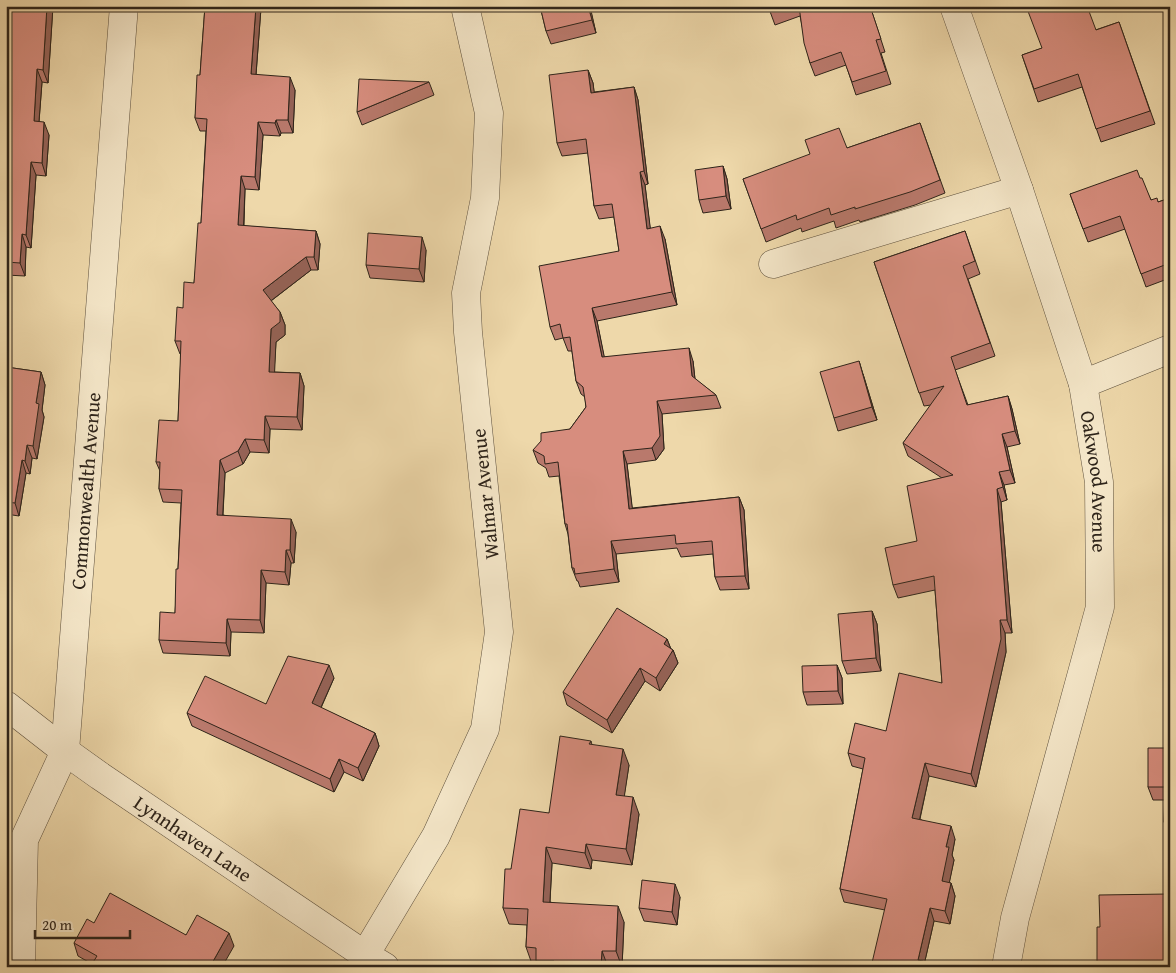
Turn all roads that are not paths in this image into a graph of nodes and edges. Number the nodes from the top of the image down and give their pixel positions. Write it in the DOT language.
graph roads {
  1 [pos="124,6"];
  2 [pos="465,6"];
  3 [pos="954,6"];
  4 [pos="1019,190"];
  5 [pos="773,264"];
  6 [pos="1170,349"];
  7 [pos="1083,384"];
  8 [pos="6,704"];
  9 [pos="65,751"];
  10 [pos="375,961"];
  11 [pos="21,967"];
  12 [pos="1006,967"];
  1 -- 9 [label="street, Commonwealth Avenue"];
  2 -- 10 [label="street, Walmar Avenue"];
  3 -- 4 [label="street, Oakwood Avenue"];
  4 -- 5 [label="street"];
  4 -- 7 [label="street, Oakwood Avenue"];
  6 -- 7 [label="street"];
  7 -- 12 [label="street, Oakwood Avenue"];
  8 -- 9 [label="street, Lynnhaven Lane"];
  9 -- 10 [label="street, Lynnhaven Lane"];
  9 -- 11 [label="street, Commonwealth Avenue"];
}
